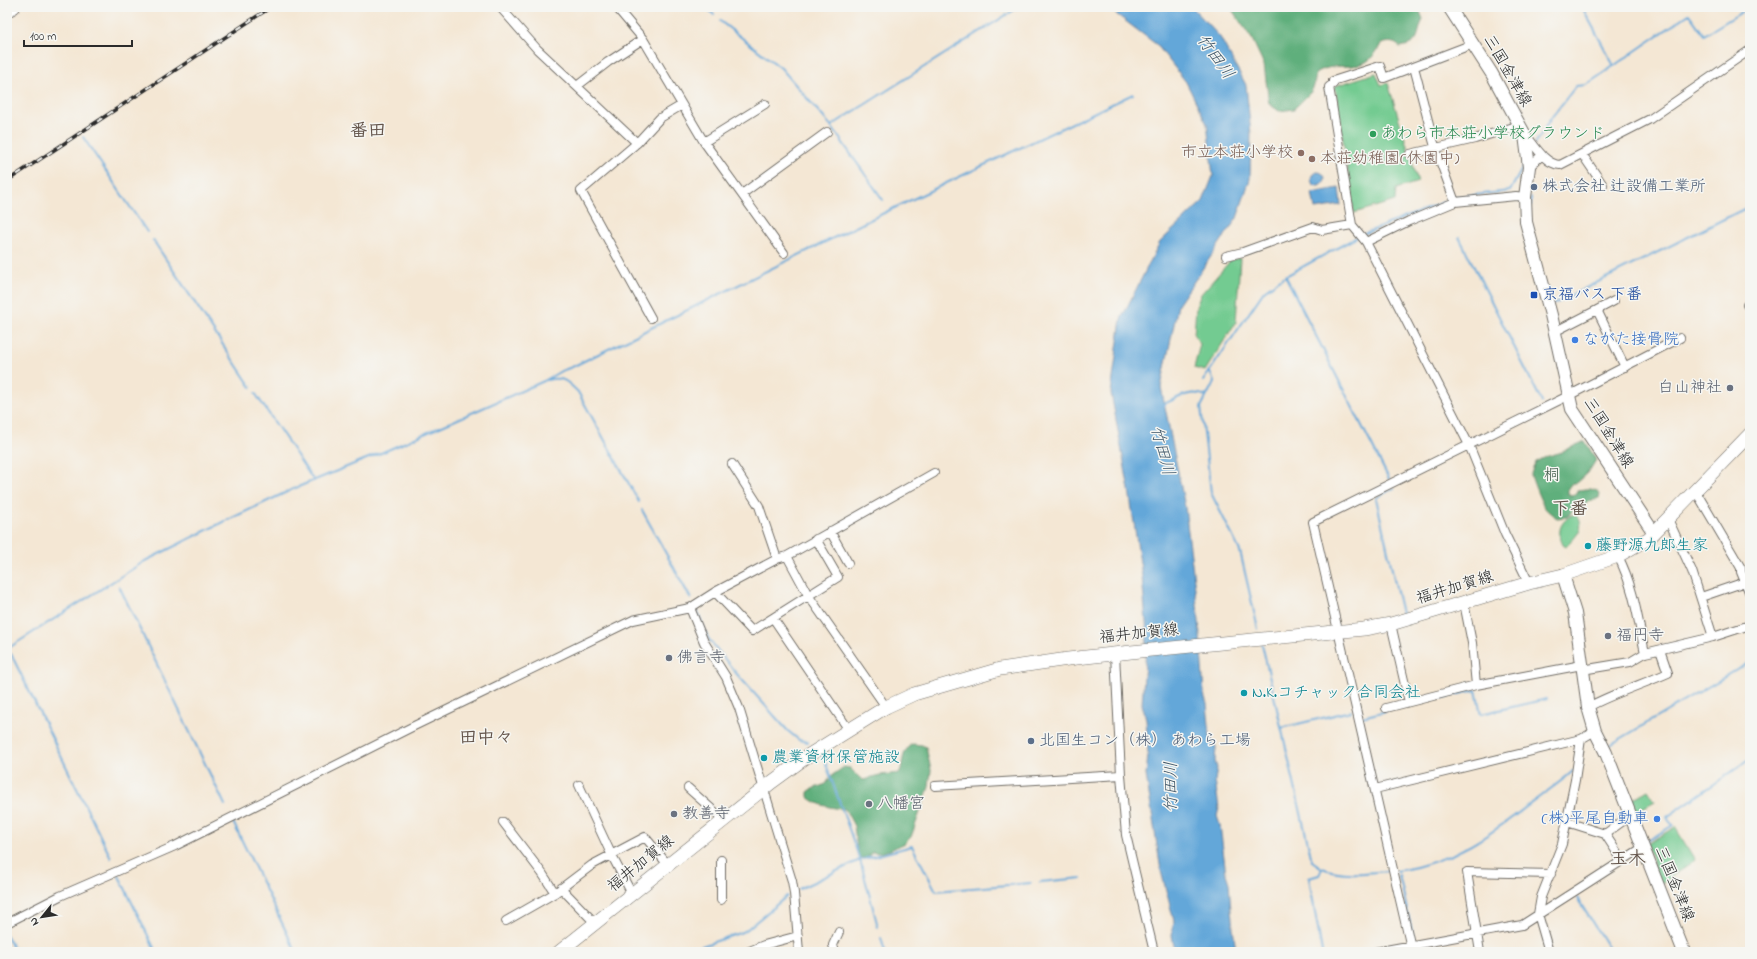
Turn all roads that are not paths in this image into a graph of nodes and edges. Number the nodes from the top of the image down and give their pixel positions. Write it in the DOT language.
graph roads {
  1 [pos="14,7"];
  2 [pos="500,7"];
  3 [pos="616,7"];
  4 [pos="1449,7"];
  5 [pos="7,11"];
  6 [pos="643,39"];
  7 [pos="1473,44"];
  8 [pos="1750,50"];
  9 [pos="1414,67"];
  10 [pos="577,86"];
  11 [pos="765,104"];
  12 [pos="682,105"];
  13 [pos="1523,130"];
  14 [pos="827,132"];
  15 [pos="704,142"];
  16 [pos="637,143"];
  17 [pos="1435,147"];
  18 [pos="1410,154"];
  19 [pos="1582,154"];
  20 [pos="1542,155"];
  21 [pos="1528,166"];
  22 [pos="1603,185"];
  23 [pos="742,194"];
  24 [pos="1525,197"];
  25 [pos="1456,202"];
  26 [pos="1352,225"];
  27 [pos="1366,242"];
  28 [pos="784,253"];
  29 [pos="1226,256"];
  30 [pos="1614,301"];
  31 [pos="1597,310"];
  32 [pos="651,318"];
  33 [pos="1554,332"];
  34 [pos="1680,338"];
  35 [pos="1625,367"];
  36 [pos="1568,396"];
  37 [pos="1750,434"];
  38 [pos="1469,445"];
  39 [pos="732,464"];
  40 [pos="934,473"];
  41 [pos="1695,490"];
  42 [pos="1668,519"];
  43 [pos="830,532"];
  44 [pos="1654,533"];
  45 [pos="816,539"];
  46 [pos="787,556"];
  47 [pos="1618,556"];
  48 [pos="777,559"];
  49 [pos="848,563"];
  50 [pos="1564,575"];
  51 [pos="1745,582"];
  52 [pos="1529,583"];
  53 [pos="715,592"];
  54 [pos="1750,594"];
  55 [pos="808,595"];
  56 [pos="1701,596"];
  57 [pos="1464,602"];
  58 [pos="690,608"];
  59 [pos="773,618"];
  60 [pos="1391,624"];
  61 [pos="1750,625"];
  62 [pos="1337,633"];
  63 [pos="1713,637"];
  64 [pos="1660,650"];
  65 [pos="1645,653"];
  66 [pos="1115,654"];
  67 [pos="1582,667"];
  68 [pos="1476,685"];
  69 [pos="1409,702"];
  70 [pos="886,707"];
  71 [pos="1588,707"];
  72 [pos="1386,708"];
  73 [pos="850,730"];
  74 [pos="1595,731"];
  75 [pos="1581,739"];
  76 [pos="1121,775"];
  77 [pos="579,785"];
  78 [pos="935,786"];
  79 [pos="688,788"];
  80 [pos="764,788"];
  81 [pos="1374,789"];
  82 [pos="1630,816"];
  83 [pos="724,820"];
  84 [pos="503,822"];
  85 [pos="1567,822"];
  86 [pos="1605,834"];
  87 [pos="1642,848"];
  88 [pos="612,856"];
  89 [pos="721,860"];
  90 [pos="1622,860"];
  91 [pos="669,864"];
  92 [pos="1551,874"];
  93 [pos="558,890"];
  94 [pos="632,894"];
  95 [pos="721,900"];
  96 [pos="1538,914"];
  97 [pos="506,921"];
  98 [pos="7,923"];
  99 [pos="595,923"];
  100 [pos="839,932"];
  101 [pos="1476,934"];
  102 [pos="798,936"];
  103 [pos="1411,948"];
  104 [pos="559,952"];
  105 [pos="747,952"];
  106 [pos="799,952"];
  107 [pos="835,952"];
  108 [pos="1154,952"];
  109 [pos="1375,952"];
  110 [pos="1480,952"];
  111 [pos="1549,952"];
  112 [pos="1684,952"];
  1 -- 5 [label="main road"];
  2 -- 10 [label="street"];
  3 -- 6 [label="street"];
  4 -- 7 [label="main road, 三国金津線"];
  6 -- 10 [label="street"];
  6 -- 12 [label="street"];
  7 -- 9 [label="street"];
  7 -- 13 [label="main road, 三国金津線"];
  8 -- 19 [label="street"];
  9 -- 17 [label="street"];
  9 -- 26 [label="street"];
  10 -- 16 [label="street"];
  11 -- 15 [label="street"];
  12 -- 15 [label="street"];
  12 -- 16 [label="street"];
  13 -- 17 [label="street"];
  13 -- 20 [label="street"];
  13 -- 21 [label="main road, 三国金津線"];
  14 -- 23 [label="street"];
  15 -- 23 [label="street"];
  16 -- 32 [label="street"];
  17 -- 18 [label="street"];
  17 -- 25 [label="street"];
  19 -- 20 [label="street"];
  19 -- 22 [label="street"];
  20 -- 21 [label="street"];
  21 -- 24 [label="main road, 三国金津線"];
  23 -- 28 [label="street"];
  24 -- 25 [label="street"];
  24 -- 33 [label="main road, 三国金津線"];
  25 -- 27 [label="street"];
  26 -- 27 [label="street"];
  26 -- 29 [label="street"];
  27 -- 38 [label="street"];
  30 -- 31 [label="street"];
  31 -- 33 [label="street"];
  31 -- 35 [label="street"];
  33 -- 36 [label="main road, 三国金津線"];
  34 -- 35 [label="street"];
  35 -- 36 [label="street"];
  36 -- 38 [label="street"];
  36 -- 44 [label="main road, 三国金津線"];
  37 -- 41 [label="main road, 福井加賀線"];
  38 -- 52 [label="street"];
  38 -- 62 [label="street"];
  39 -- 48 [label="street"];
  40 -- 43 [label="street"];
  41 -- 42 [label="main road, 福井加賀線"];
  41 -- 51 [label="street"];
  42 -- 44 [label="main road, 福井加賀線"];
  42 -- 56 [label="street"];
  43 -- 45 [label="street"];
  43 -- 49 [label="street"];
  44 -- 47 [label="main road, 福井加賀線"];
  45 -- 46 [label="street"];
  45 -- 55 [label="street"];
  46 -- 48 [label="street"];
  46 -- 55 [label="street"];
  47 -- 50 [label="main road, 福井加賀線"];
  47 -- 65 [label="street"];
  48 -- 53 [label="street"];
  50 -- 52 [label="main road, 福井加賀線"];
  50 -- 67 [label="main road, 三国金津線"];
  51 -- 54 [label="street"];
  51 -- 56 [label="street"];
  52 -- 57 [label="main road, 福井加賀線"];
  53 -- 58 [label="street"];
  53 -- 59 [label="street"];
  55 -- 59 [label="street"];
  55 -- 70 [label="street"];
  56 -- 63 [label="street"];
  57 -- 60 [label="main road, 福井加賀線"];
  57 -- 68 [label="street"];
  58 -- 80 [label="street"];
  58 -- 98 [label="street"];
  59 -- 73 [label="street"];
  60 -- 62 [label="main road, 福井加賀線"];
  60 -- 69 [label="street"];
  61 -- 63 [label="street"];
  62 -- 66 [label="main road, 福井加賀線"];
  62 -- 81 [label="street"];
  63 -- 64 [label="street"];
  64 -- 65 [label="street"];
  64 -- 71 [label="street"];
  65 -- 67 [label="street"];
  66 -- 70 [label="main road, 福井加賀線"];
  66 -- 76 [label="street"];
  67 -- 68 [label="street"];
  67 -- 71 [label="main road, 三国金津線"];
  68 -- 69 [label="street"];
  69 -- 72 [label="street"];
  70 -- 73 [label="main road, 福井加賀線"];
  71 -- 74 [label="main road, 三国金津線"];
  73 -- 80 [label="main road, 福井加賀線"];
  74 -- 75 [label="street"];
  74 -- 82 [label="main road, 三国金津線"];
  75 -- 81 [label="street"];
  75 -- 85 [label="street"];
  76 -- 78 [label="street"];
  76 -- 108 [label="street"];
  77 -- 88 [label="street"];
  79 -- 83 [label="street"];
  80 -- 83 [label="main road, 福井加賀線"];
  80 -- 102 [label="street"];
  81 -- 103 [label="street"];
  82 -- 86 [label="street"];
  82 -- 87 [label="main road, 三国金津線"];
  83 -- 91 [label="main road, 福井加賀線"];
  84 -- 93 [label="street"];
  85 -- 86 [label="street"];
  85 -- 92 [label="street"];
  86 -- 90 [label="street"];
  87 -- 90 [label="street"];
  87 -- 112 [label="main road, 三国金津線"];
  88 -- 91 [label="street"];
  88 -- 93 [label="street"];
  88 -- 94 [label="street"];
  89 -- 95 [label="street"];
  90 -- 96 [label="street"];
  91 -- 94 [label="main road, 福井加賀線"];
  92 -- 96 [label="street"];
  92 -- 101 [label="street"];
  93 -- 97 [label="street"];
  93 -- 99 [label="street"];
  94 -- 99 [label="main road, 福井加賀線"];
  96 -- 101 [label="street"];
  96 -- 111 [label="street"];
  99 -- 104 [label="main road, 福井加賀線"];
  100 -- 107 [label="street"];
  101 -- 103 [label="street"];
  101 -- 110 [label="street"];
  102 -- 105 [label="street"];
  102 -- 106 [label="street"];
  103 -- 109 [label="street"];
}
